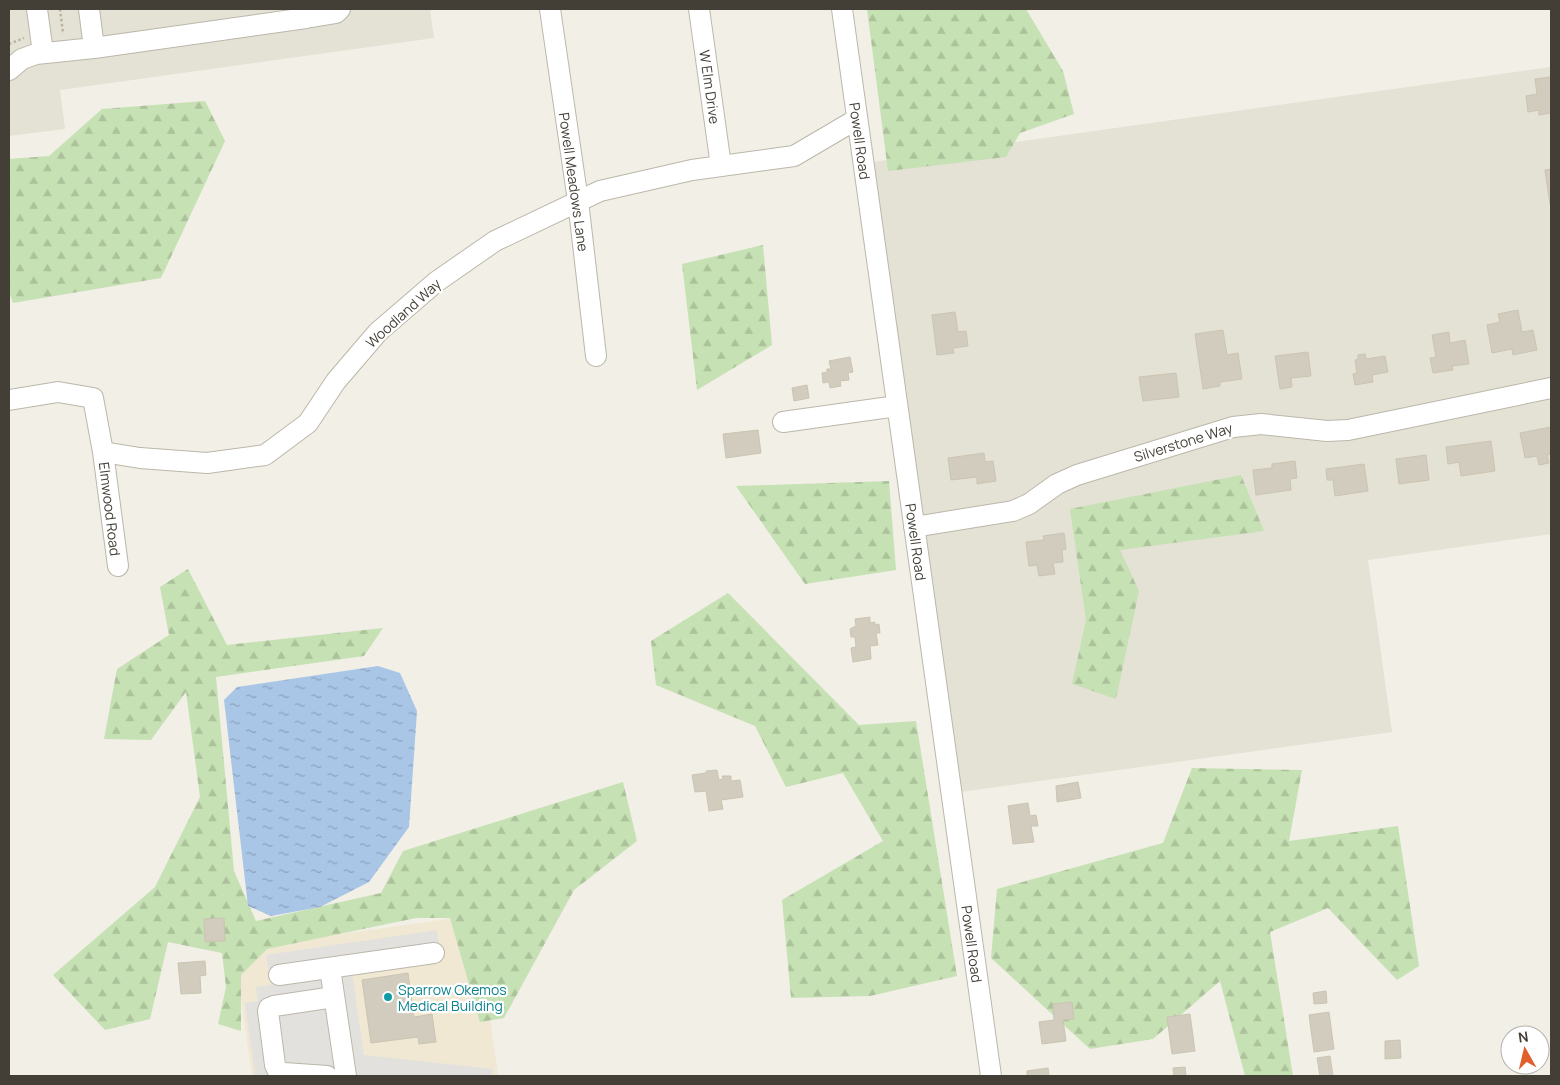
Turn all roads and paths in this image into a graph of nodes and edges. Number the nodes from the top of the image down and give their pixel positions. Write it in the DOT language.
graph roads {
  1 [pos="37,9"];
  2 [pos="89,9"];
  3 [pos="340,9"];
  4 [pos="550,9"];
  5 [pos="699,9"];
  6 [pos="842,9"];
  7 [pos="306,13"];
  8 [pos="94,48"];
  9 [pos="43,53"];
  10 [pos="9,70"];
  11 [pos="857,119"];
  12 [pos="721,166"];
  13 [pos="578,201"];
  14 [pos="596,356"];
  15 [pos="1551,388"];
  16 [pos="9,400"];
  17 [pos="897,406"];
  18 [pos="783,422"];
  19 [pos="103,452"];
  20 [pos="914,527"];
  21 [pos="118,566"];
  22 [pos="434,953"];
  23 [pos="330,968"];
  24 [pos="279,975"];
  25 [pos="334,997"];
  26 [pos="327,1076"];
  27 [pos="346,1076"];
  28 [pos="991,1076"];
  1 -- 9 [label="street"];
  2 -- 8 [label="street"];
  3 -- 7 [label="street"];
  4 -- 13 [label="street, Powell Meadows Lane"];
  5 -- 12 [label="street, W Elm Drive"];
  6 -- 11 [label="street, Powell Road"];
  7 -- 8 [label="street"];
  8 -- 9 [label="street"];
  9 -- 10 [label="street"];
  11 -- 12 [label="street, Woodland Way"];
  11 -- 17 [label="street, Powell Road"];
  12 -- 13 [label="street, Woodland Way"];
  13 -- 14 [label="street, Powell Meadows Lane"];
  13 -- 19 [label="street, Woodland Way"];
  15 -- 20 [label="street, Silverstone Way"];
  16 -- 19 [label="street"];
  17 -- 18 [label="street"];
  17 -- 20 [label="street, Powell Road"];
  19 -- 21 [label="street, Elmwood Road"];
  20 -- 28 [label="street, Powell Road"];
  22 -- 23 [label="street"];
  23 -- 24 [label="street"];
  23 -- 25 [label="street"];
  25 -- 26 [label="street"];
  25 -- 27 [label="street"];
}
